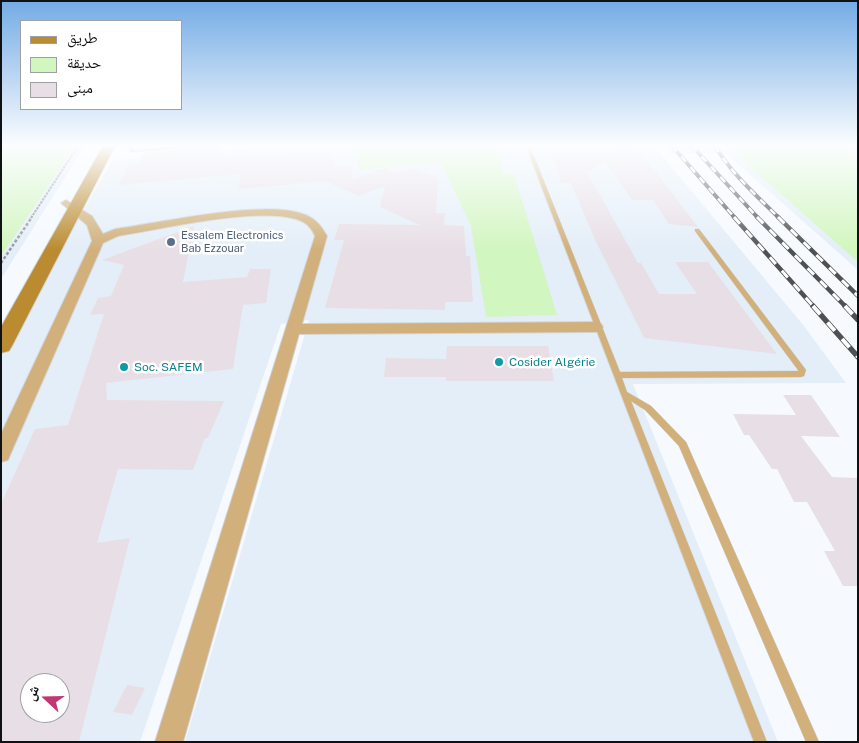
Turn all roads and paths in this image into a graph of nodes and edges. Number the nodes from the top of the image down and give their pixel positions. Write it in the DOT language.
graph roads {
  1 [pos="55,181"];
  2 [pos="83,181"];
  3 [pos="86,181"];
  4 [pos="541,181"];
  5 [pos="70,206"];
  6 [pos="697,230"];
  7 [pos="98,241"];
  8 [pos="1,263"];
  9 [pos="1,312"];
  10 [pos="596,326"];
  11 [pos="294,329"];
  12 [pos="1,346"];
  13 [pos="617,375"];
  14 [pos="625,394"];
  15 [pos="1,455"];
  16 [pos="169,742"];
  17 [pos="761,742"];
  18 [pos="813,742"];
  1 -- 8 [label="path"];
  2 -- 5 [label="main road"];
  3 -- 5 [label="main road"];
  4 -- 10 [label="lane"];
  5 -- 7 [label="street"];
  5 -- 9 [label="main road"];
  5 -- 12 [label="main road"];
  6 -- 13 [label="lane"];
  7 -- 11 [label="street"];
  7 -- 15 [label="street"];
  10 -- 11 [label="street"];
  10 -- 13 [label="lane"];
  11 -- 16 [label="street"];
  13 -- 14 [label="lane"];
  14 -- 17 [label="lane"];
  14 -- 18 [label="lane"];
}
